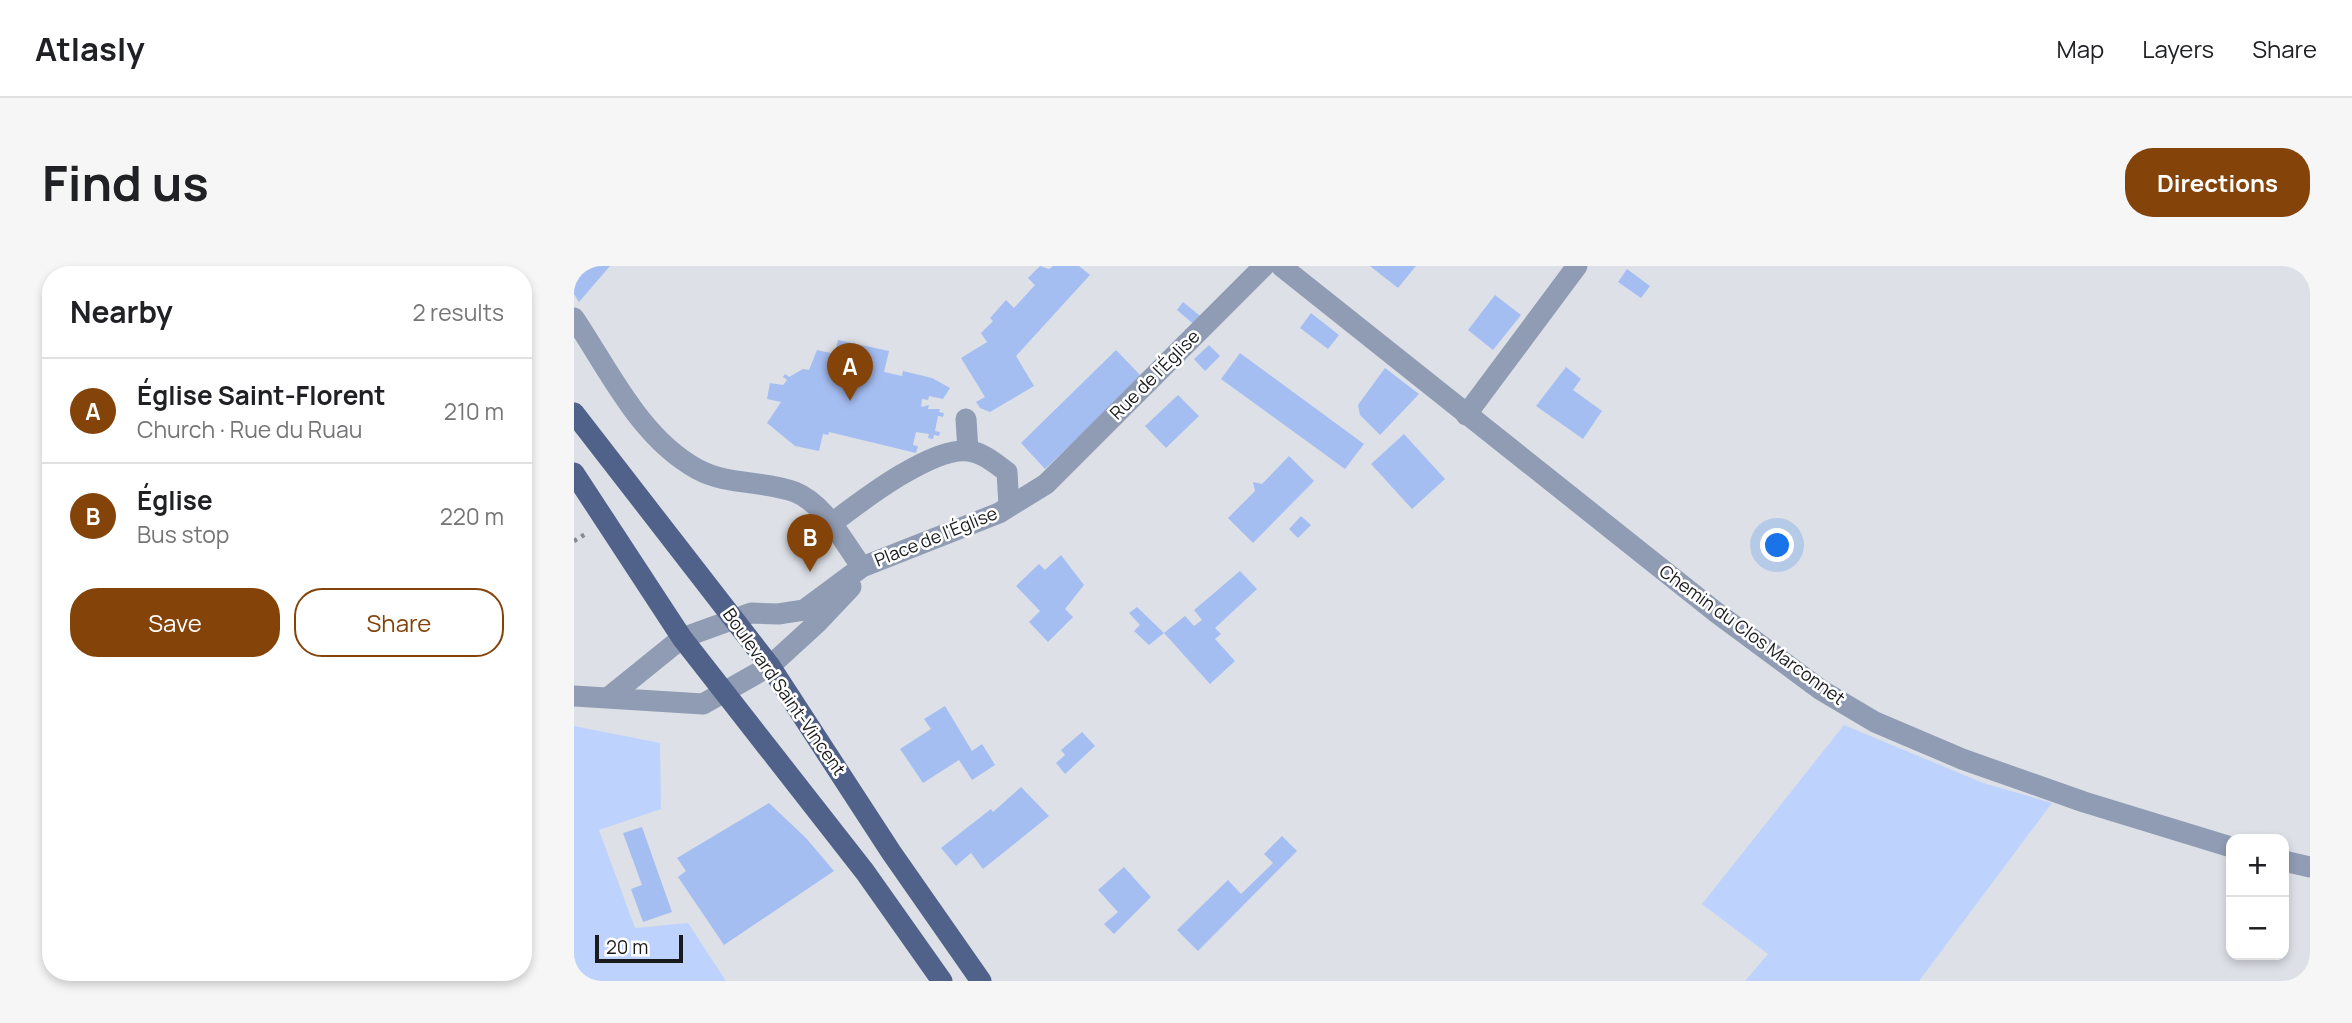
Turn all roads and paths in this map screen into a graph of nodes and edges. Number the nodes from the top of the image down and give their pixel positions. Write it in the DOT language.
graph roads {
  1 [pos="1264,266"];
  2 [pos="1281,266"];
  3 [pos="1577,266"];
  4 [pos="574,317"];
  5 [pos="574,413"];
  6 [pos="1466,415"];
  7 [pos="966,419"];
  8 [pos="968,451"];
  9 [pos="574,473"];
  10 [pos="1046,484"];
  11 [pos="1009,506"];
  12 [pos="831,524"];
  13 [pos="862,567"];
  14 [pos="735,620"];
  15 [pos="682,638"];
  16 [pos="769,666"];
  17 [pos="724,695"];
  18 [pos="574,696"];
  19 [pos="609,697"];
  20 [pos="2226,846"];
  21 [pos="2289,861"];
  22 [pos="2310,867"];
  23 [pos="942,981"];
  24 [pos="981,981"];
  1 -- 10 [label="street, Rue de l'Église"];
  2 -- 6 [label="street, Chemin du Clos Marconnet"];
  3 -- 6 [label="street"];
  4 -- 12 [label="street"];
  5 -- 14 [label="main road, Boulevard Saint-Vincent"];
  6 -- 20 [label="street, Chemin du Clos Marconnet"];
  7 -- 8 [label="street"];
  8 -- 11 [label="street"];
  8 -- 12 [label="street"];
  9 -- 15 [label="main road"];
  10 -- 11 [label="street, Place de l'Église"];
  11 -- 13 [label="street, Place de l'Église"];
  12 -- 13 [label="street"];
  13 -- 14 [label="street, Place de l'Église"];
  13 -- 16 [label="street, Place de l'Église"];
  14 -- 15 [label="street, Place de l'Église"];
  14 -- 16 [label="main road, Boulevard Saint-Vincent"];
  15 -- 17 [label="main road"];
  15 -- 19 [label="street"];
  16 -- 17 [label="street, Place de l'Église"];
  16 -- 24 [label="main road, Boulevard Saint-Vincent"];
  17 -- 19 [label="street, Place de l'Église"];
  17 -- 23 [label="main road"];
  18 -- 19 [label="street, Place de l'Église"];
  21 -- 22 [label="street"];
}
